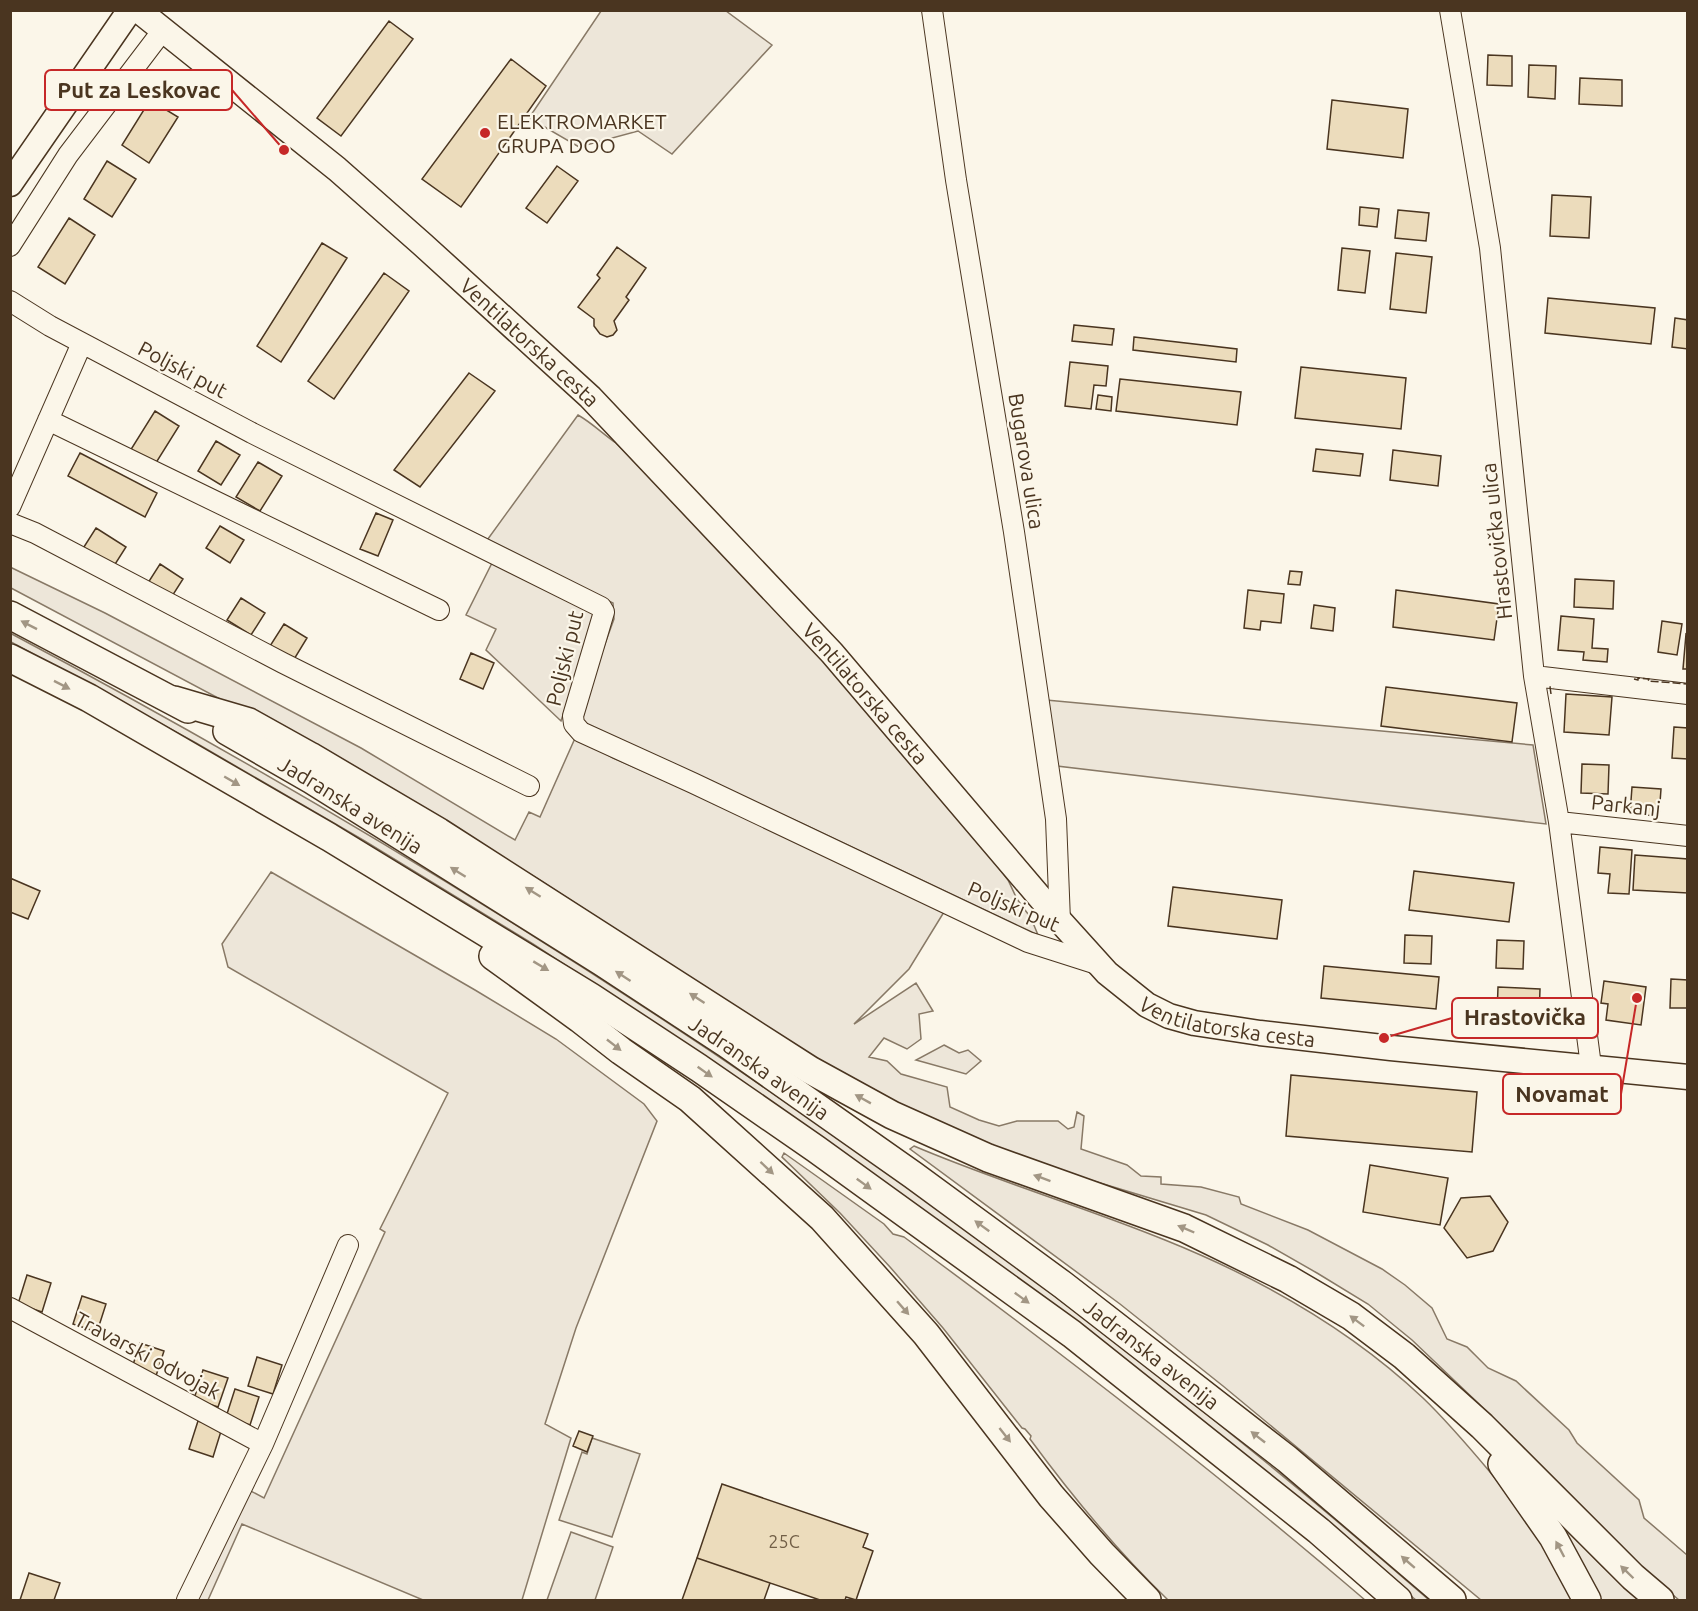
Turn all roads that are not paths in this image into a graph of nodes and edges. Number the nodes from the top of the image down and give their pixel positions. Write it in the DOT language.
graph roads {
  1 [pos="130,10"];
  2 [pos="138,10"];
  3 [pos="932,10"];
  4 [pos="1450,10"];
  5 [pos="163,30"];
  6 [pos="10,184"];
  7 [pos="10,246"];
  8 [pos="10,301"];
  9 [pos="82,343"];
  10 [pos="48,420"];
  11 [pos="10,507"];
  12 [pos="10,523"];
  13 [pos="439,610"];
  14 [pos="10,615"];
  15 [pos="10,658"];
  16 [pos="1534,676"];
  17 [pos="1688,694"];
  18 [pos="174,700"];
  19 [pos="529,786"];
  20 [pos="1559,822"];
  21 [pos="1688,836"];
  22 [pos="329,837"];
  23 [pos="1060,921"];
  24 [pos="1100,965"];
  25 [pos="1591,1066"];
  26 [pos="1688,1077"];
  27 [pos="348,1245"];
  28 [pos="10,1308"];
  29 [pos="1404,1356"];
  30 [pos="263,1444"];
  31 [pos="187,1600"];
  32 [pos="1147,1600"];
  33 [pos="1398,1600"];
  34 [pos="1452,1600"];
  35 [pos="1587,1600"];
  36 [pos="1660,1600"];
  1 -- 6 [label="main road"];
  2 -- 5 [label="main road, Ventilatorska cesta"];
  3 -- 23 [label="street, Bugarova ulica"];
  4 -- 16 [label="street, Hrastovička ulica"];
  5 -- 7 [label="street"];
  5 -- 23 [label="main road, Ventilatorska cesta"];
  8 -- 9 [label="street, Poljski put"];
  9 -- 10 [label="street"];
  9 -- 24 [label="street, Poljski put"];
  10 -- 11 [label="street"];
  10 -- 13 [label="street"];
  12 -- 19 [label="street"];
  18 -- 14 [label="highway, Jadranska avenija, one-way"];
  15 -- 22 [label="highway, Jadranska avenija, one-way"];
  16 -- 17 [label="street"];
  16 -- 20 [label="street, Hrastovička ulica"];
  29 -- 18 [label="highway, one-way"];
  34 -- 18 [label="highway, Jadranska avenija, one-way"];
  20 -- 21 [label="street, Parkanj"];
  20 -- 25 [label="street, Hrastovička ulica"];
  22 -- 32 [label="highway, one-way"];
  22 -- 33 [label="highway, Jadranska avenija, one-way"];
  23 -- 24 [label="main road, Ventilatorska cesta"];
  24 -- 25 [label="main road, Ventilatorska cesta"];
  25 -- 26 [label="main road, Ventilatorska cesta"];
  27 -- 30 [label="street"];
  28 -- 30 [label="street, Travarski odvojak"];
  35 -- 29 [label="highway, one-way"];
  36 -- 29 [label="highway, one-way"];
  30 -- 31 [label="street"];
}
